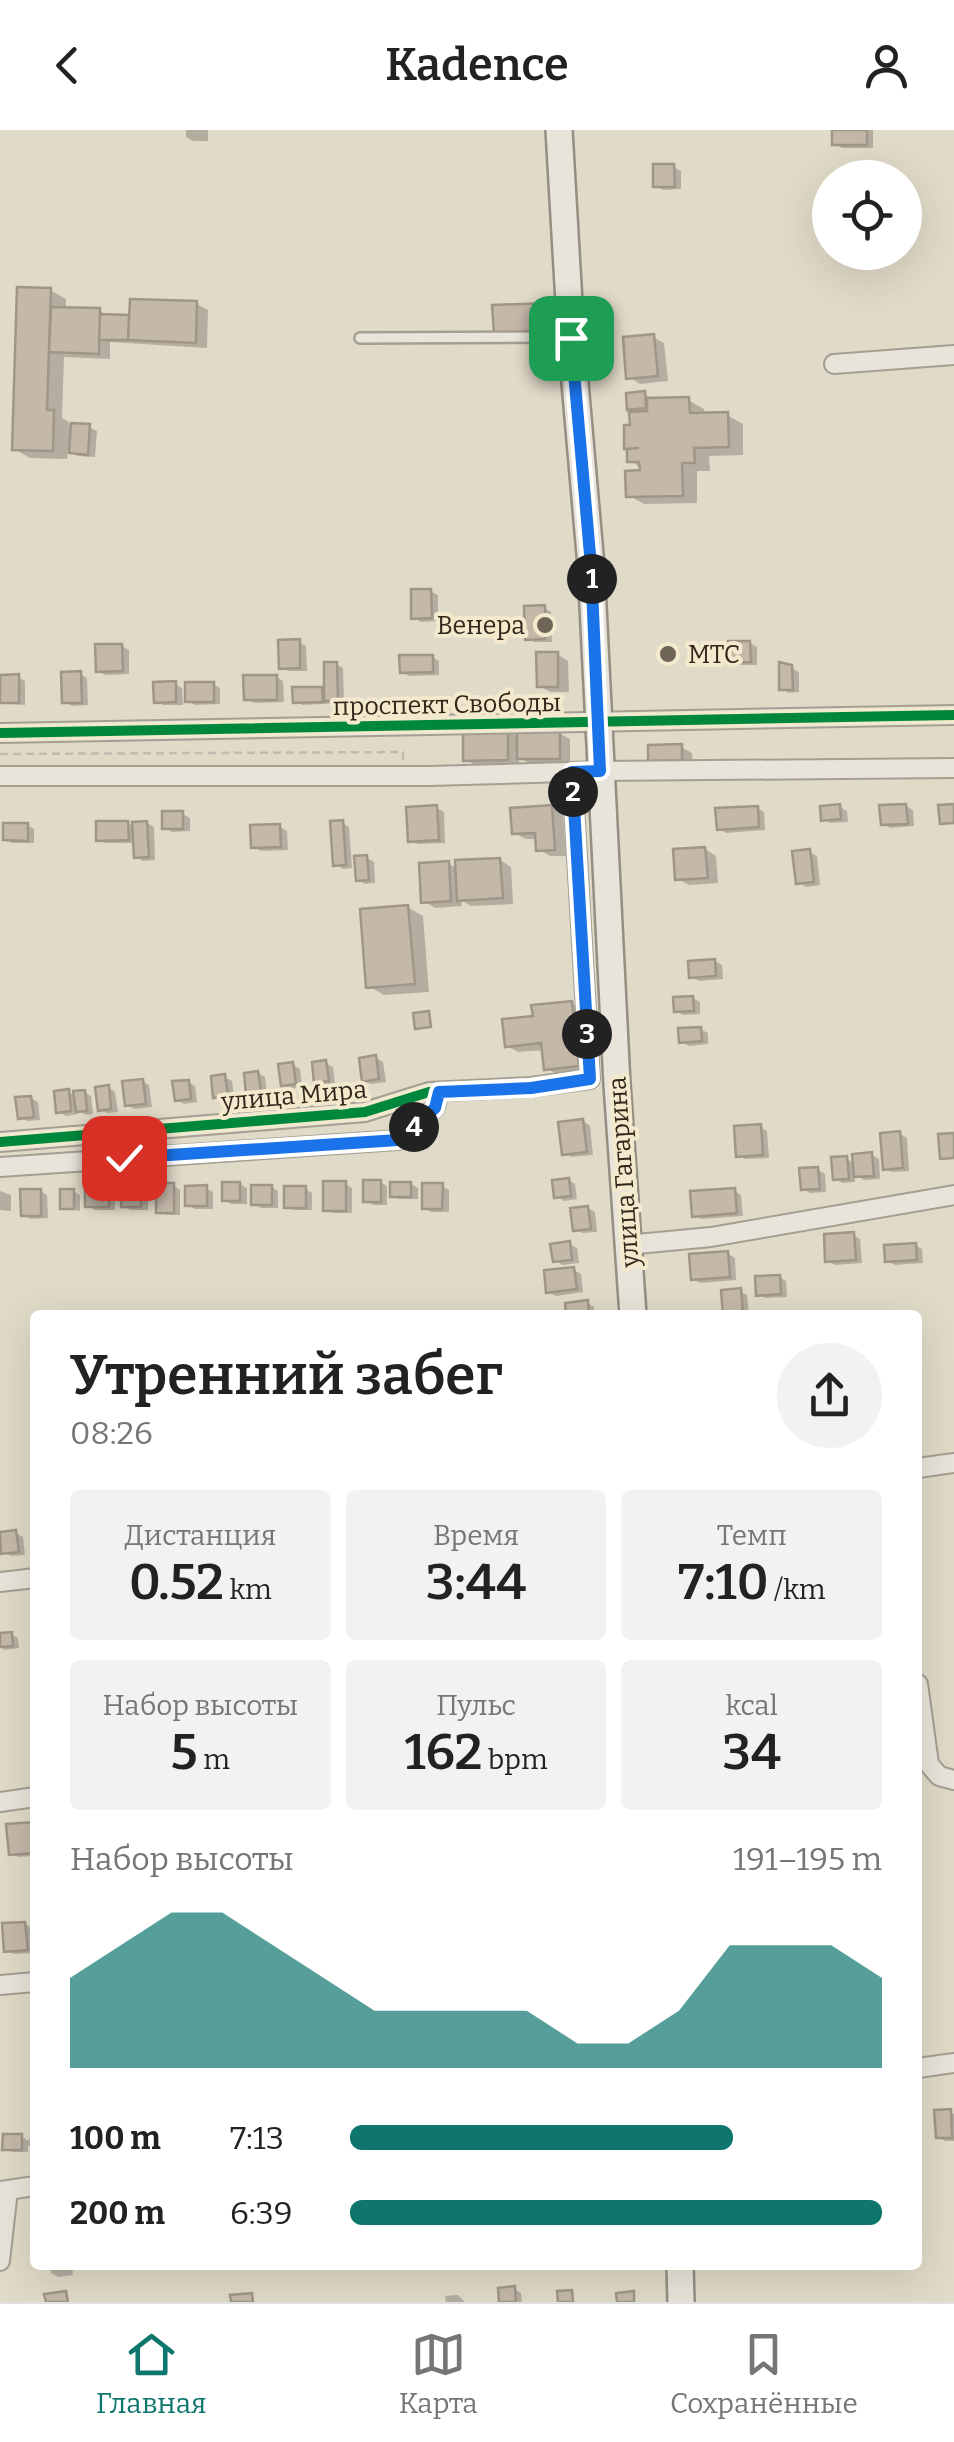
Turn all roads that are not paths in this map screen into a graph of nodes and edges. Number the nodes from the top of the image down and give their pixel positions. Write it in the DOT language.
graph roads {
  1 [pos="559,130"];
  2 [pos="360,338"];
  3 [pos="571,338"];
  4 [pos="954,355"];
  5 [pos="834,364"];
  6 [pos="954,715"];
  7 [pos="597,721"];
  8 [pos="0,733"];
  9 [pos="954,768"];
  10 [pos="600,771"];
  11 [pos="572,772"];
  12 [pos="0,776"];
  13 [pos="439,1092"];
  14 [pos="0,1142"];
  15 [pos="0,1167"];
  16 [pos="954,1195"];
  17 [pos="627,1245"];
  18 [pos="633,1310"];
  19 [pos="954,1463"];
  20 [pos="922,1467"];
  21 [pos="30,1579"];
  22 [pos="0,1582"];
  23 [pos="922,1713"];
  24 [pos="954,1780"];
  25 [pos="30,1798"];
  26 [pos="0,1802"];
  27 [pos="30,1982"];
  28 [pos="0,1985"];
  29 [pos="954,2063"];
  30 [pos="922,2067"];
  31 [pos="30,2187"];
  32 [pos="4,2190"];
  33 [pos="0,2261"];
  34 [pos="680,2270"];
  35 [pos="681,2302"];
  1 -- 3 [label="main road, улица Гагарина"];
  2 -- 3 [label="lane"];
  3 -- 7 [label="main road, улица Гагарина"];
  4 -- 5 [label="street"];
  6 -- 7 [label="street, проспект Свободы"];
  7 -- 8 [label="street, проспект Свободы"];
  7 -- 10 [label="main road, улица Гагарина"];
  9 -- 10 [label="street"];
  10 -- 11 [label="street"];
  10 -- 17 [label="main road, улица Гагарина"];
  11 -- 12 [label="street"];
  11 -- 13 [label="street, улица Мира"];
  13 -- 14 [label="street, улица Мира"];
  13 -- 15 [label="street, улица Мира"];
  16 -- 17 [label="street"];
  17 -- 18 [label="main road, улица Гагарина"];
  19 -- 20 [label="street"];
  21 -- 22 [label="street"];
  23 -- 24 [label="street"];
  25 -- 26 [label="street"];
  27 -- 28 [label="street"];
  29 -- 30 [label="street"];
  31 -- 32 [label="street"];
  32 -- 33 [label="street"];
  34 -- 35 [label="main road"];
}
